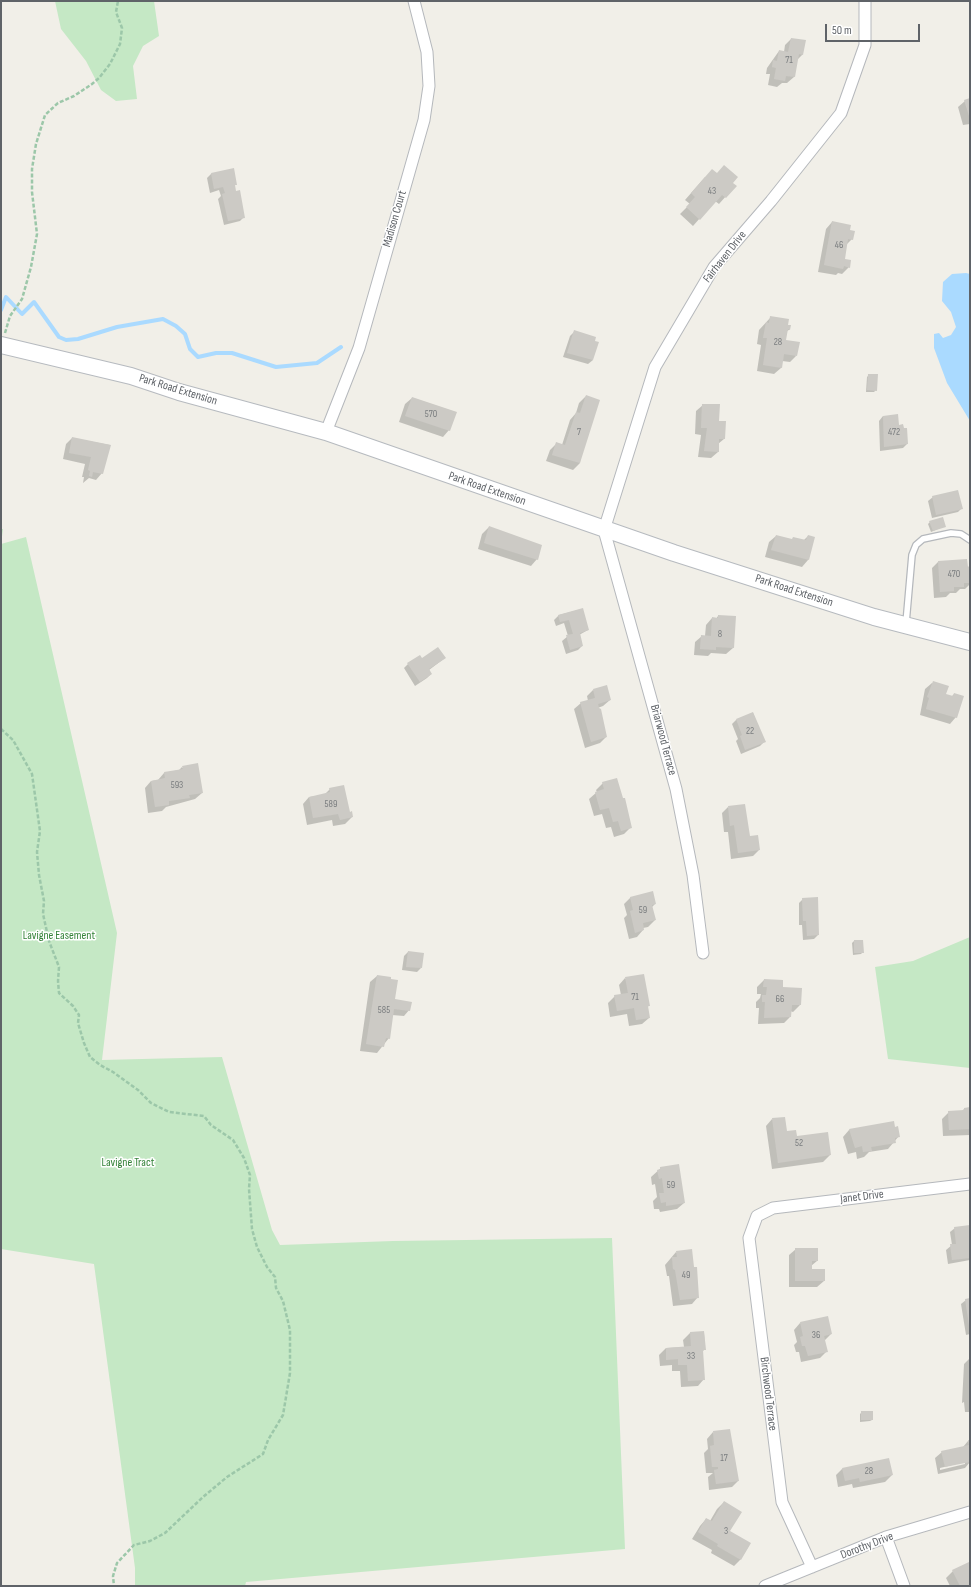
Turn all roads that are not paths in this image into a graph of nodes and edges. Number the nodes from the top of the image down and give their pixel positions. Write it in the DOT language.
graph roads {
  1 [pos="414,1"];
  2 [pos="865,1"];
  3 [pos="3,345"];
  4 [pos="326,432"];
  5 [pos="604,530"];
  6 [pos="970,540"];
  7 [pos="906,626"];
  8 [pos="970,642"];
  9 [pos="703,953"];
  10 [pos="970,1184"];
  11 [pos="757,1216"];
  12 [pos="970,1512"];
  13 [pos="886,1538"];
  14 [pos="812,1567"];
  15 [pos="765,1586"];
  16 [pos="904,1586"];
  1 -- 4 [label="street, Madison Court"];
  2 -- 5 [label="street, Fairhaven Drive"];
  3 -- 4 [label="street, Park Road Extension"];
  4 -- 5 [label="street, Park Road Extension"];
  5 -- 7 [label="street, Park Road Extension"];
  5 -- 9 [label="street, Briarwood Terrace"];
  6 -- 7 [label="lane"];
  7 -- 8 [label="street, Park Road Extension"];
  10 -- 11 [label="street, Janet Drive"];
  11 -- 14 [label="street, Birchwood Terrace"];
  12 -- 13 [label="street, Dorothy Drive"];
  13 -- 14 [label="street, Dorothy Drive"];
  13 -- 16 [label="street"];
  14 -- 15 [label="street, Dorothy Drive"];
}
